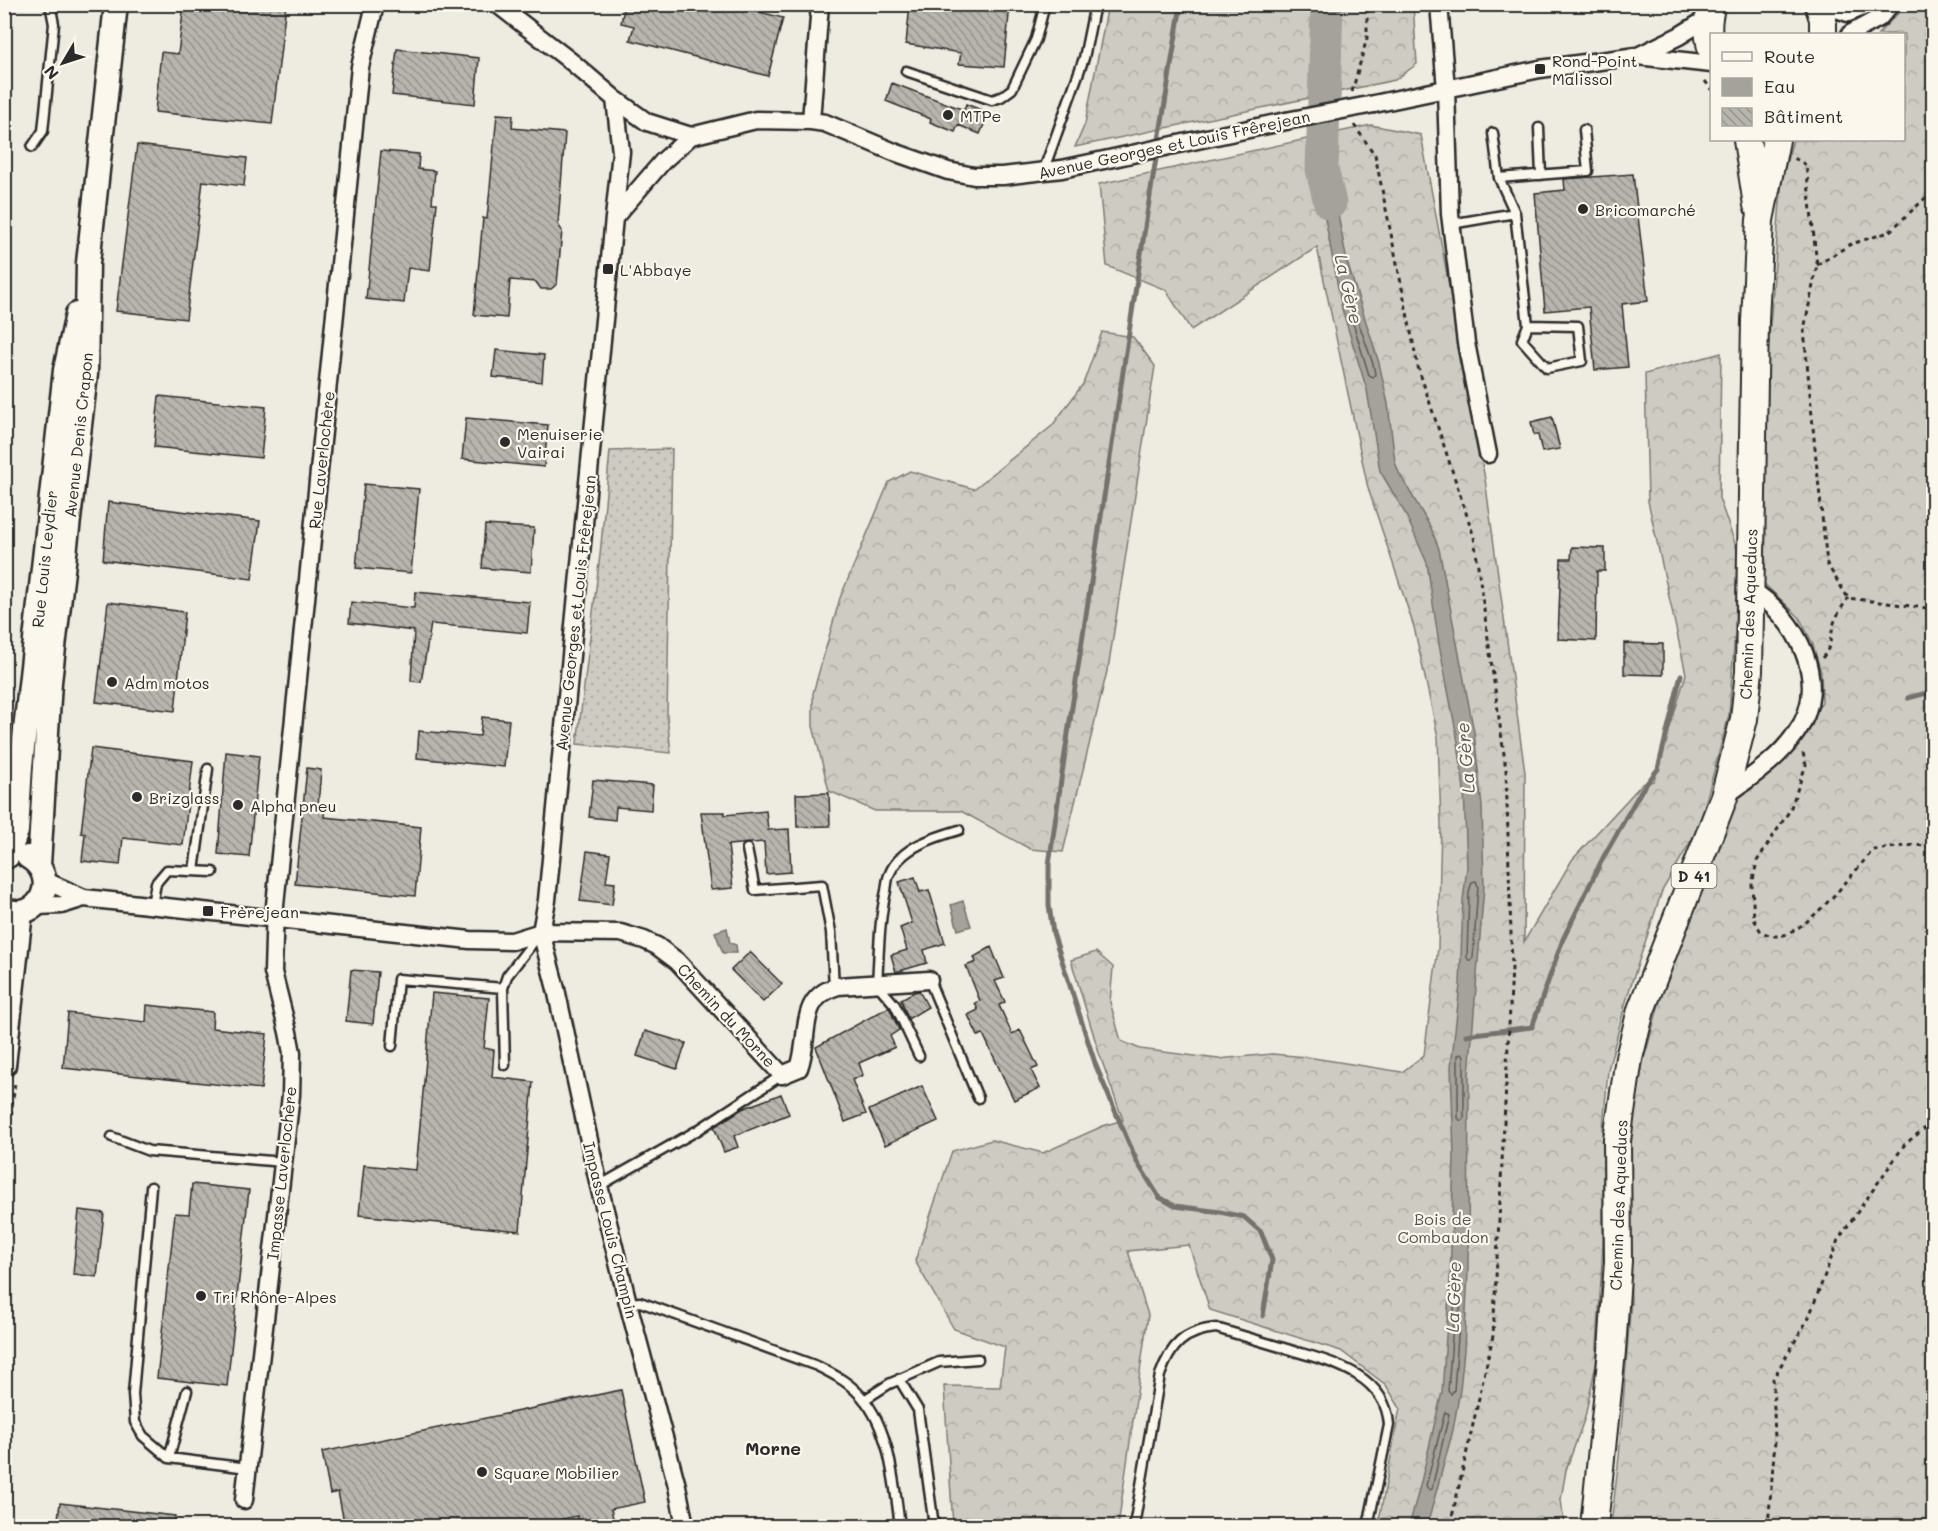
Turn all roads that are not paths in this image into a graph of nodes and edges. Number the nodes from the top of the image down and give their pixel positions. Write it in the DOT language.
graph roads {
  1 [pos="50,4"];
  2 [pos="117,4"];
  3 [pos="377,4"];
  4 [pos="497,4"];
  5 [pos="820,4"];
  6 [pos="1045,4"];
  7 [pos="1095,4"];
  8 [pos="1439,4"];
  9 [pos="1820,4"];
  10 [pos="1870,4"];
  11 [pos="1891,4"];
  12 [pos="1710,11"];
  13 [pos="1823,33"];
  14 [pos="1852,33"];
  15 [pos="1710,45"];
  16 [pos="1637,56"];
  17 [pos="1710,64"];
  18 [pos="906,71"];
  19 [pos="1446,89"];
  20 [pos="615,99"];
  21 [pos="811,121"];
  22 [pos="1539,128"];
  23 [pos="1584,130"];
  24 [pos="1493,133"];
  25 [pos="691,136"];
  26 [pos="1747,141"];
  27 [pos="1776,141"];
  28 [pos="32,147"];
  29 [pos="1043,172"];
  30 [pos="1541,175"];
  31 [pos="1499,178"];
  32 [pos="1515,213"];
  33 [pos="614,218"];
  34 [pos="1760,220"];
  35 [pos="1451,224"];
  36 [pos="88,263"];
  37 [pos="1528,325"];
  38 [pos="1488,454"];
  39 [pos="1750,590"];
  40 [pos="208,769"];
  41 [pos="1724,797"];
  42 [pos="959,830"];
  43 [pos="747,849"];
  44 [pos="6,857"];
  45 [pos="194,871"];
  46 [pos="213,872"];
  47 [pos="42,873"];
  48 [pos="84,898"];
  49 [pos="152,905"];
  50 [pos="20,909"];
  51 [pos="274,918"];
  52 [pos="541,932"];
  53 [pos="929,980"];
  54 [pos="877,984"];
  55 [pos="834,987"];
  56 [pos="503,988"];
  57 [pos="392,1046"];
  58 [pos="919,1056"];
  59 [pos="4,1065"];
  60 [pos="504,1065"];
  61 [pos="782,1075"];
  62 [pos="978,1098"];
  63 [pos="112,1137"];
  64 [pos="284,1162"];
  65 [pos="599,1186"];
  66 [pos="151,1187"];
  67 [pos="628,1303"];
  68 [pos="978,1359"];
  69 [pos="900,1379"];
  70 [pos="187,1391"];
  71 [pos="864,1400"];
  72 [pos="170,1458"];
  73 [pos="248,1468"];
  74 [pos="244,1500"];
  75 [pos="685,1527"];
  76 [pos="900,1527"];
  77 [pos="934,1527"];
  78 [pos="1134,1527"];
  79 [pos="1368,1527"];
  80 [pos="1594,1527"];
  1 -- 28 [label="lane"];
  2 -- 36 [label="main road, Avenue Denis Crapon"];
  3 -- 51 [label="street, Rue Laverlochère"];
  4 -- 20 [label="street"];
  5 -- 21 [label="street"];
  6 -- 18 [label="lane"];
  7 -- 29 [label="lane"];
  8 -- 19 [label="street"];
  9 -- 10 [label="street"];
  9 -- 13 [label="main road"];
  11 -- 14 [label="street"];
  12 -- 15 [label="main road"];
  12 -- 16 [label="street"];
  16 -- 17 [label="street"];
  16 -- 19 [label="street, Avenue Georges et Louis Frêrejean"];
  19 -- 29 [label="street, Avenue Georges et Louis Frêrejean, bridge"];
  19 -- 35 [label="street"];
  20 -- 25 [label="street"];
  20 -- 33 [label="street"];
  21 -- 25 [label="street, Avenue Georges et Louis Frêrejean"];
  21 -- 29 [label="street, Avenue Georges et Louis Frêrejean"];
  22 -- 30 [label="lane"];
  23 -- 30 [label="lane"];
  24 -- 31 [label="lane"];
  25 -- 33 [label="street, Avenue Georges et Louis Frêrejean"];
  26 -- 34 [label="main road, Chemin des Aqueducs / D 41"];
  27 -- 34 [label="main road, Chemin des Aqueducs / D 41"];
  30 -- 31 [label="lane"];
  31 -- 32 [label="lane"];
  32 -- 35 [label="lane"];
  32 -- 37 [label="lane"];
  33 -- 52 [label="street, Avenue Georges et Louis Frêrejean"];
  34 -- 39 [label="main road, Chemin des Aqueducs / D 41"];
  35 -- 38 [label="street"];
  36 -- 44 [label="main road, Rue Louis Leydier"];
  36 -- 47 [label="main road, Avenue Denis Crapon"];
  37 -- 37 [label="lane"];
  39 -- 41 [label="main road, Chemin des Aqueducs / D 41"];
  39 -- 41 [label="street"];
  40 -- 45 [label="lane"];
  41 -- 80 [label="main road, Chemin des Aqueducs / D 41"];
  42 -- 54 [label="lane"];
  43 -- 55 [label="lane"];
  44 -- 47 [label="main road"];
  45 -- 46 [label="lane"];
  45 -- 49 [label="lane"];
  47 -- 48 [label="street"];
  47 -- 50 [label="main road, Avenue Denis Crapon"];
  48 -- 49 [label="street"];
  48 -- 50 [label="street"];
  49 -- 51 [label="street"];
  50 -- 59 [label="main road"];
  51 -- 52 [label="street"];
  51 -- 64 [label="street, Impasse Laverlochère"];
  52 -- 56 [label="lane"];
  52 -- 61 [label="street, Chemin du Morne"];
  52 -- 65 [label="street, Impasse Louis Champin"];
  53 -- 54 [label="street"];
  53 -- 62 [label="lane"];
  54 -- 55 [label="street"];
  54 -- 58 [label="lane"];
  55 -- 61 [label="street, Chemin du Morne"];
  56 -- 57 [label="lane"];
  56 -- 60 [label="lane"];
  61 -- 65 [label="lane"];
  63 -- 64 [label="lane"];
  64 -- 73 [label="street, Impasse Laverlochère"];
  65 -- 67 [label="street, Impasse Louis Champin"];
  66 -- 72 [label="lane"];
  67 -- 71 [label="lane"];
  67 -- 75 [label="street, Impasse Louis Champin"];
  68 -- 69 [label="lane"];
  69 -- 71 [label="lane"];
  69 -- 77 [label="lane"];
  70 -- 72 [label="lane"];
  71 -- 76 [label="lane"];
  72 -- 73 [label="lane"];
  73 -- 74 [label="street, Impasse Laverlochère"];
  78 -- 79 [label="lane"];
}
